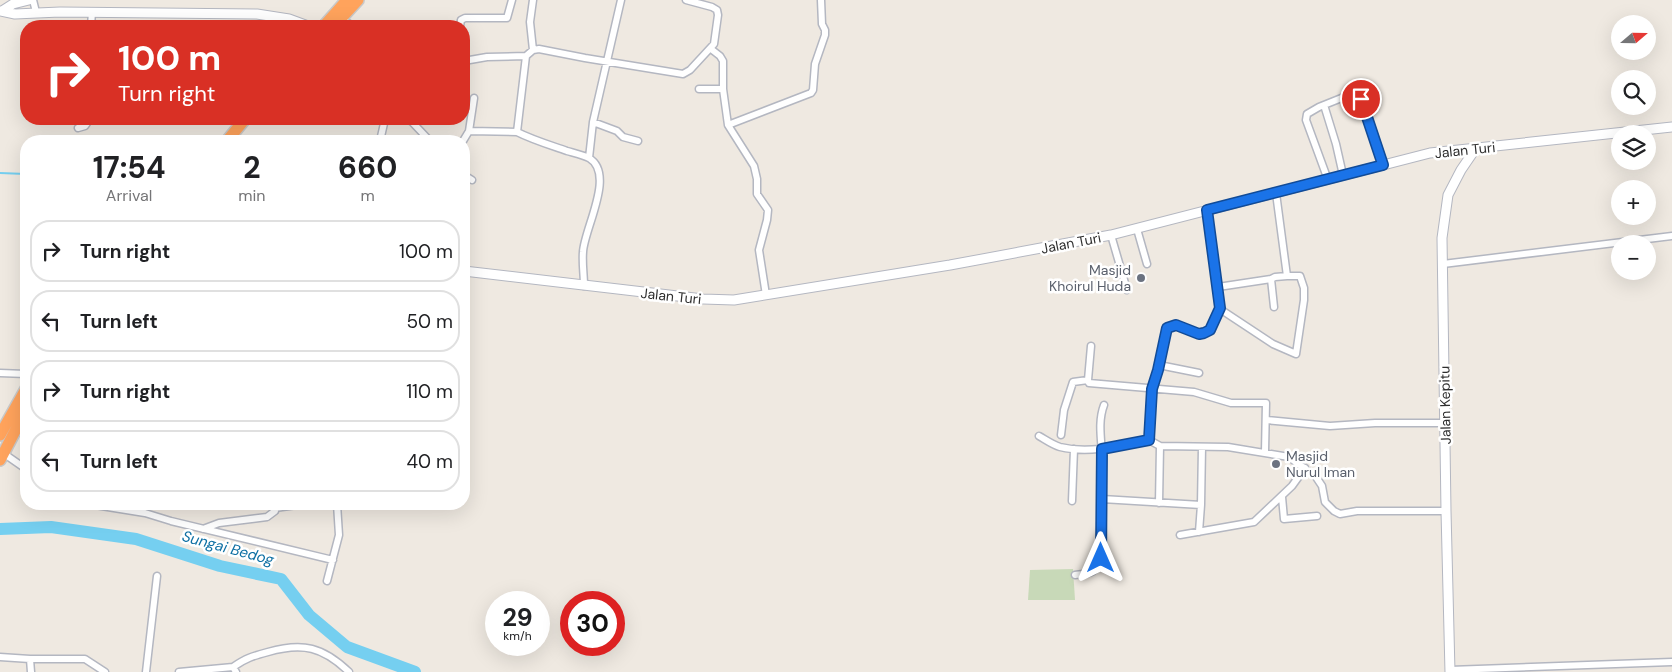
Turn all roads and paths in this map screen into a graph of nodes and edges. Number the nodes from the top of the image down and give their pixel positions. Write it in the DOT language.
graph roads {
  1 [pos="28,0"];
  2 [pos="33,0"];
  3 [pos="346,0"];
  4 [pos="358,0"];
  5 [pos="512,0"];
  6 [pos="533,0"];
  7 [pos="621,0"];
  8 [pos="686,0"];
  9 [pos="821,0"];
  10 [pos="1,11"];
  11 [pos="36,12"];
  12 [pos="92,12"];
  13 [pos="91,20"];
  14 [pos="292,20"];
  15 [pos="329,20"];
  16 [pos="339,20"];
  17 [pos="461,20"];
  18 [pos="711,49"];
  19 [pos="533,50"];
  20 [pos="526,56"];
  21 [pos="470,60"];
  22 [pos="607,62"];
  23 [pos="699,89"];
  24 [pos="723,89"];
  25 [pos="474,98"];
  26 [pos="1324,105"];
  27 [pos="593,122"];
  28 [pos="470,124"];
  29 [pos="728,124"];
  30 [pos="86,125"];
  31 [pos="241,125"];
  32 [pos="250,125"];
  33 [pos="415,125"];
  34 [pos="470,125"];
  35 [pos="78,128"];
  36 [pos="1672,128"];
  37 [pos="469,131"];
  38 [pos="517,132"];
  39 [pos="231,135"];
  40 [pos="241,135"];
  41 [pos="424,135"];
  42 [pos="467,135"];
  43 [pos="638,141"];
  44 [pos="1476,148"];
  45 [pos="1456,150"];
  46 [pos="589,158"];
  47 [pos="1383,165"];
  48 [pos="1461,170"];
  49 [pos="1343,176"];
  50 [pos="1328,180"];
  51 [pos="1276,194"];
  52 [pos="1207,210"];
  53 [pos="1137,229"];
  54 [pos="1111,235"];
  55 [pos="1672,236"];
  56 [pos="1147,264"];
  57 [pos="1443,264"];
  58 [pos="470,272"];
  59 [pos="1287,276"];
  60 [pos="1271,279"];
  61 [pos="584,286"];
  62 [pos="1218,286"];
  63 [pos="1127,290"];
  64 [pos="766,294"];
  65 [pos="1274,307"];
  66 [pos="1220,308"];
  67 [pos="1091,346"];
  68 [pos="1159,365"];
  69 [pos="0,373"];
  70 [pos="1199,373"];
  71 [pos="20,374"];
  72 [pos="1088,380"];
  73 [pos="1152,389"];
  74 [pos="20,400"];
  75 [pos="1104,405"];
  76 [pos="1266,420"];
  77 [pos="20,422"];
  78 [pos="1445,423"];
  79 [pos="0,435"];
  80 [pos="1061,435"];
  81 [pos="1039,436"];
  82 [pos="1149,440"];
  83 [pos="1160,446"];
  84 [pos="1202,447"];
  85 [pos="1074,449"];
  86 [pos="1102,449"];
  87 [pos="1265,452"];
  88 [pos="2,456"];
  89 [pos="20,466"];
  90 [pos="1304,468"];
  91 [pos="1282,497"];
  92 [pos="1102,499"];
  93 [pos="1072,501"];
  94 [pos="1159,503"];
  95 [pos="1201,505"];
  96 [pos="126,510"];
  97 [pos="274,510"];
  98 [pos="337,510"];
  99 [pos="1446,511"];
  100 [pos="1317,516"];
  101 [pos="203,529"];
  102 [pos="1198,532"];
  103 [pos="1180,535"];
  104 [pos="333,560"];
  105 [pos="1075,575"];
  106 [pos="157,576"];
  107 [pos="327,581"];
  108 [pos="0,657"];
  109 [pos="30,659"];
  110 [pos="1672,662"];
  111 [pos="235,670"];
  112 [pos="1450,671"];
  113 [pos="31,672"];
  114 [pos="105,672"];
  115 [pos="146,672"];
  116 [pos="179,672"];
  117 [pos="349,672"];
  1 -- 10 [label="main road"];
  2 -- 11 [label="street"];
  3 -- 15 [label="highway"];
  4 -- 16 [label="highway"];
  5 -- 17 [label="street"];
  6 -- 19 [label="street"];
  7 -- 22 [label="street"];
  8 -- 18 [label="street"];
  9 -- 29 [label="street"];
  10 -- 11 [label="main road"];
  11 -- 12 [label="main road"];
  12 -- 13 [label="street"];
  12 -- 14 [label="main road"];
  18 -- 22 [label="street"];
  18 -- 24 [label="street"];
  19 -- 20 [label="street"];
  19 -- 22 [label="street"];
  20 -- 21 [label="street"];
  20 -- 38 [label="street"];
  22 -- 27 [label="street"];
  23 -- 24 [label="street"];
  24 -- 29 [label="street"];
  25 -- 28 [label="street"];
  26 -- 47 [label="street"];
  26 -- 49 [label="street"];
  26 -- 50 [label="street"];
  27 -- 43 [label="street"];
  27 -- 46 [label="street"];
  29 -- 64 [label="street"];
  30 -- 35 [label="street"];
  31 -- 39 [label="highway"];
  32 -- 40 [label="highway"];
  33 -- 41 [label="street"];
  34 -- 37 [label="street"];
  36 -- 44 [label="main road, Jalan Turi"];
  37 -- 38 [label="street"];
  37 -- 42 [label="street"];
  38 -- 46 [label="street"];
  44 -- 45 [label="main road, Jalan Turi"];
  44 -- 48 [label="main road, Jalan Kepitu"];
  45 -- 47 [label="main road, Jalan Turi"];
  45 -- 48 [label="main road"];
  46 -- 61 [label="street"];
  47 -- 49 [label="main road, Jalan Turi"];
  48 -- 57 [label="main road, Jalan Kepitu"];
  49 -- 50 [label="main road, Jalan Turi"];
  50 -- 51 [label="main road, Jalan Turi"];
  51 -- 52 [label="main road, Jalan Turi"];
  51 -- 59 [label="street"];
  52 -- 53 [label="main road, Jalan Turi"];
  52 -- 62 [label="street"];
  53 -- 54 [label="main road, Jalan Turi"];
  53 -- 56 [label="street"];
  54 -- 63 [label="street"];
  54 -- 64 [label="main road, Jalan Turi"];
  55 -- 57 [label="street"];
  57 -- 78 [label="main road, Jalan Kepitu"];
  58 -- 61 [label="main road, Jalan Turi"];
  59 -- 60 [label="street"];
  59 -- 66 [label="street"];
  60 -- 62 [label="street"];
  60 -- 65 [label="street"];
  61 -- 64 [label="main road, Jalan Turi"];
  62 -- 66 [label="street"];
  66 -- 68 [label="street"];
  67 -- 72 [label="street"];
  68 -- 70 [label="street"];
  68 -- 73 [label="street"];
  69 -- 71 [label="street"];
  72 -- 73 [label="street"];
  72 -- 80 [label="street"];
  73 -- 76 [label="street"];
  73 -- 82 [label="street"];
  74 -- 79 [label="highway"];
  75 -- 86 [label="street"];
  76 -- 78 [label="street"];
  76 -- 87 [label="street"];
  77 -- 88 [label="highway"];
  78 -- 99 [label="main road, Jalan Kepitu"];
  81 -- 85 [label="street"];
  82 -- 83 [label="street"];
  82 -- 86 [label="street"];
  83 -- 84 [label="street"];
  83 -- 94 [label="street"];
  84 -- 87 [label="street"];
  84 -- 95 [label="street"];
  85 -- 86 [label="street"];
  85 -- 93 [label="street"];
  86 -- 92 [label="street"];
  87 -- 90 [label="street"];
  88 -- 89 [label="street"];
  90 -- 91 [label="street"];
  90 -- 99 [label="street"];
  91 -- 100 [label="street"];
  91 -- 102 [label="street"];
  92 -- 94 [label="street"];
  92 -- 105 [label="street"];
  94 -- 95 [label="street"];
  95 -- 102 [label="street"];
  96 -- 101 [label="street"];
  97 -- 101 [label="street"];
  98 -- 104 [label="street"];
  99 -- 112 [label="main road, Jalan Kepitu"];
  101 -- 104 [label="street"];
  102 -- 103 [label="street"];
  104 -- 107 [label="street"];
  106 -- 115 [label="street"];
  108 -- 109 [label="street"];
  109 -- 113 [label="street"];
  109 -- 114 [label="street"];
  110 -- 112 [label="street"];
  111 -- 116 [label="street"];
  111 -- 117 [label="street"];
}
